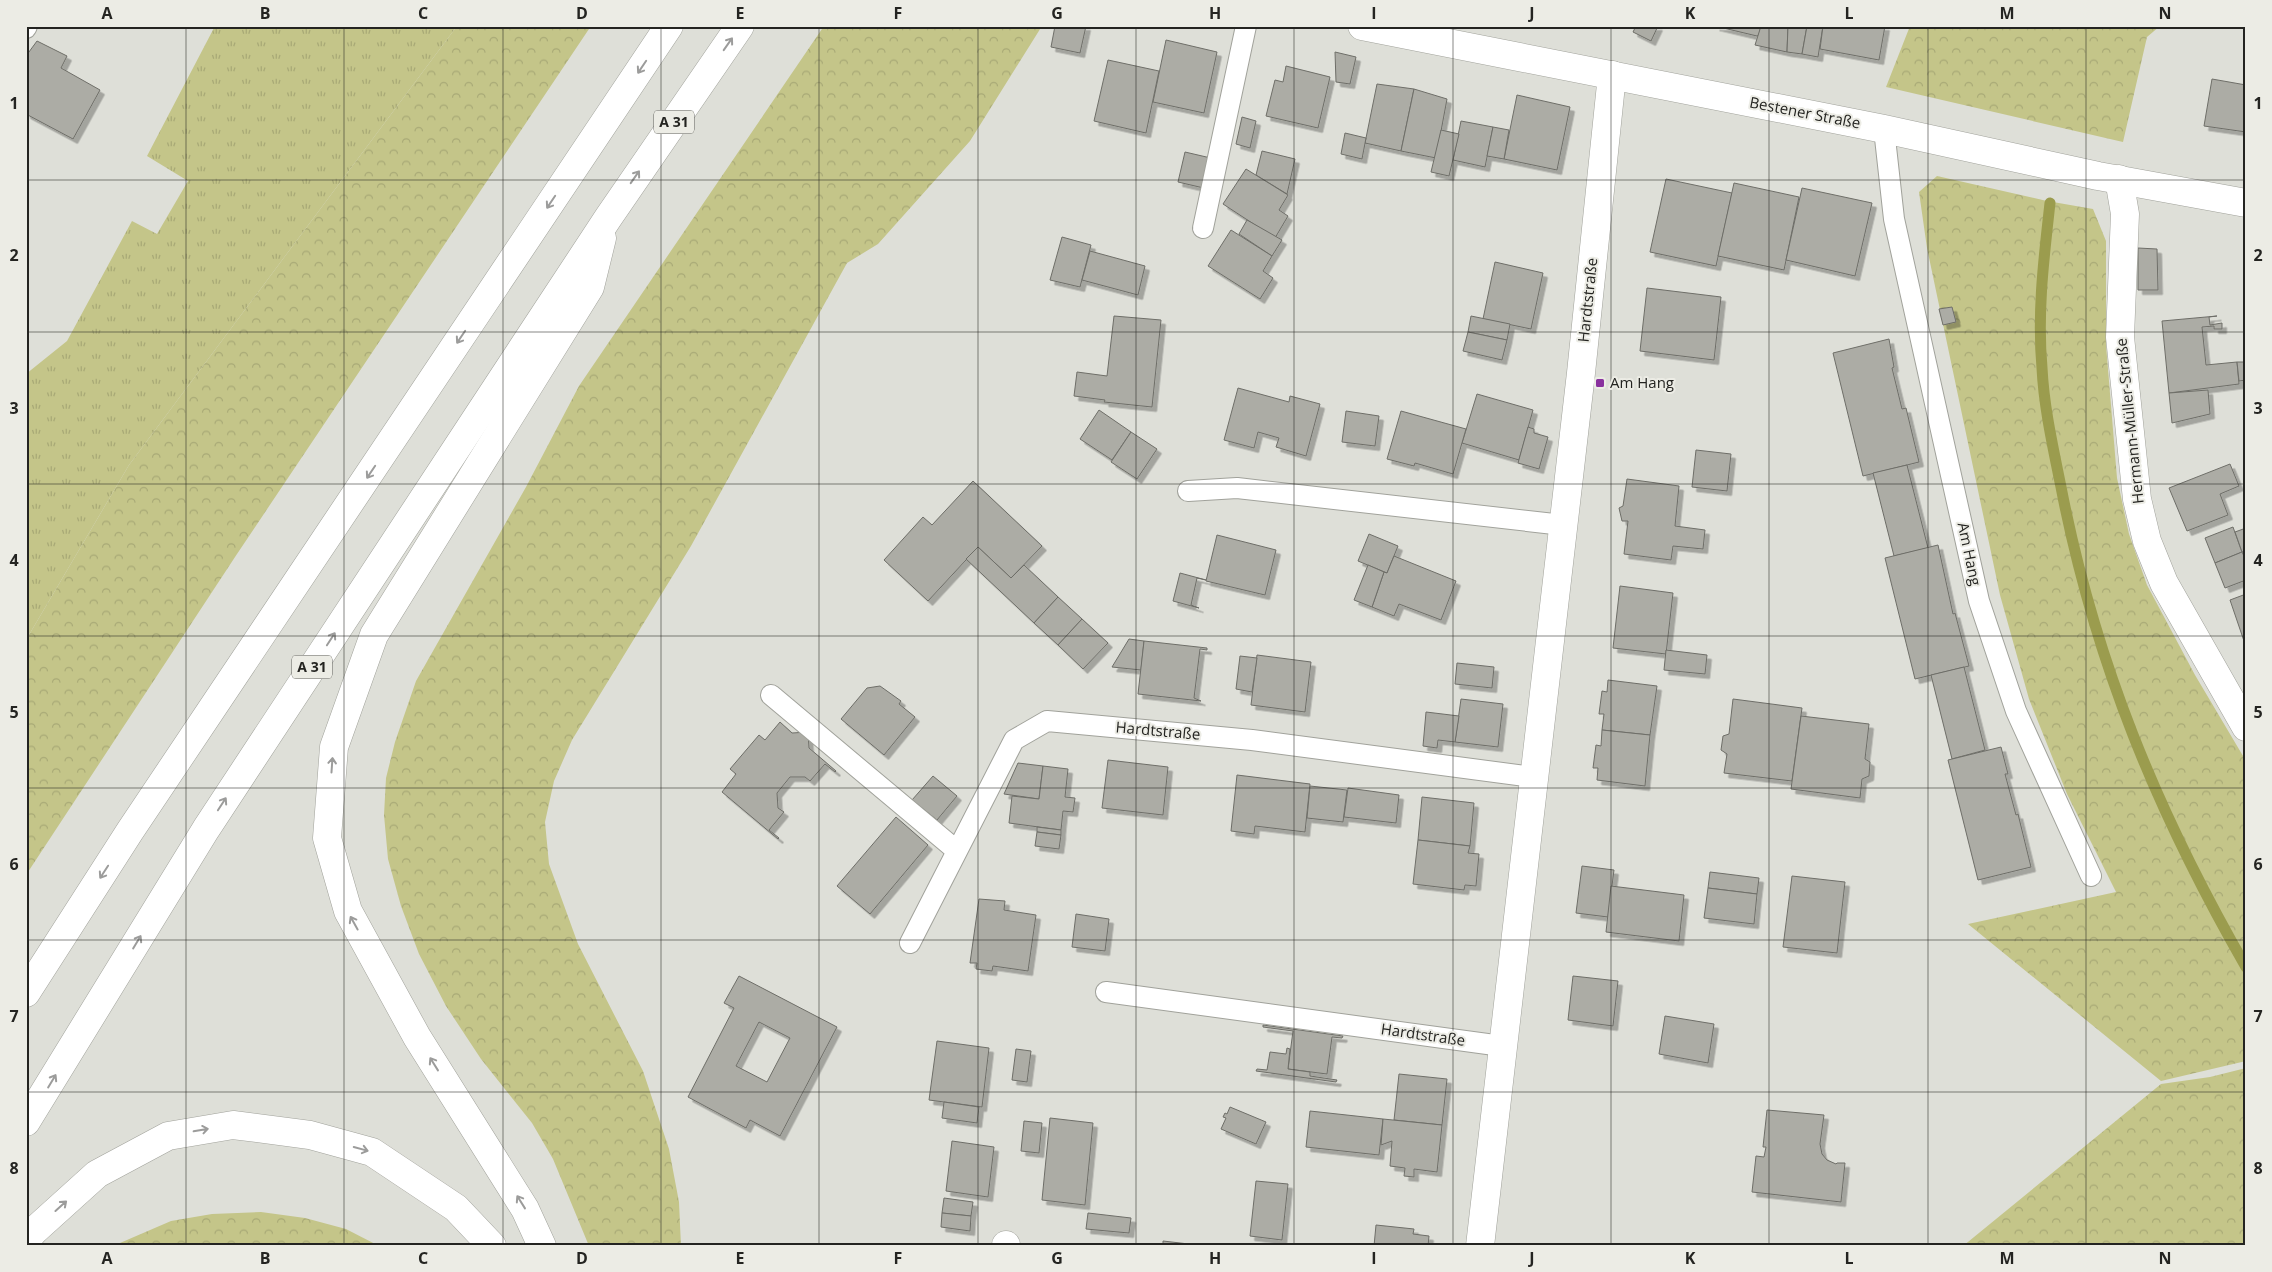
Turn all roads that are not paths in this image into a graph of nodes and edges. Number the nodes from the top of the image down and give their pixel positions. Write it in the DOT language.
graph roads {
  1 [pos="669,26"];
  2 [pos="740,26"];
  3 [pos="1246,26"];
  4 [pos="1362,26"];
  5 [pos="1612,75"];
  6 [pos="1884,129"];
  7 [pos="2108,178"];
  8 [pos="2246,203"];
  9 [pos="608,218"];
  10 [pos="1203,228"];
  11 [pos="1188,491"];
  12 [pos="1562,525"];
  13 [pos="772,695"];
  14 [pos="2246,726"];
  15 [pos="1533,777"];
  16 [pos="956,850"];
  17 [pos="2090,876"];
  18 [pos="910,943"];
  19 [pos="1106,992"];
  20 [pos="26,993"];
  21 [pos="1502,1046"];
  22 [pos="26,1122"];
  23 [pos="26,1240"];
  24 [pos="492,1246"];
  25 [pos="542,1246"];
  26 [pos="1480,1246"];
  1 -- 20 [label="main road, one-way"];
  9 -- 2 [label="main road, A 31, one-way"];
  3 -- 10 [label="lane"];
  4 -- 5 [label="main road, Bestener Straße"];
  5 -- 6 [label="main road, Bestener Straße"];
  5 -- 12 [label="main road, Hardtstraße"];
  6 -- 7 [label="main road, Bestener Straße"];
  6 -- 17 [label="lane, Am Hang"];
  7 -- 8 [label="main road, Bestener Straße"];
  7 -- 14 [label="main road, Hermann-Müller-Straße"];
  22 -- 9 [label="main road, A 31, one-way"];
  25 -- 9 [label="main road, one-way"];
  11 -- 12 [label="lane"];
  12 -- 15 [label="main road, Hardtstraße"];
  13 -- 16 [label="lane"];
  15 -- 16 [label="lane, Hardtstraße"];
  15 -- 21 [label="main road, Hardtstraße"];
  16 -- 18 [label="lane, Hardtstraße"];
  19 -- 21 [label="lane, Hardtstraße"];
  21 -- 26 [label="main road, Hardtstraße"];
  23 -- 24 [label="main road, one-way"];
}
